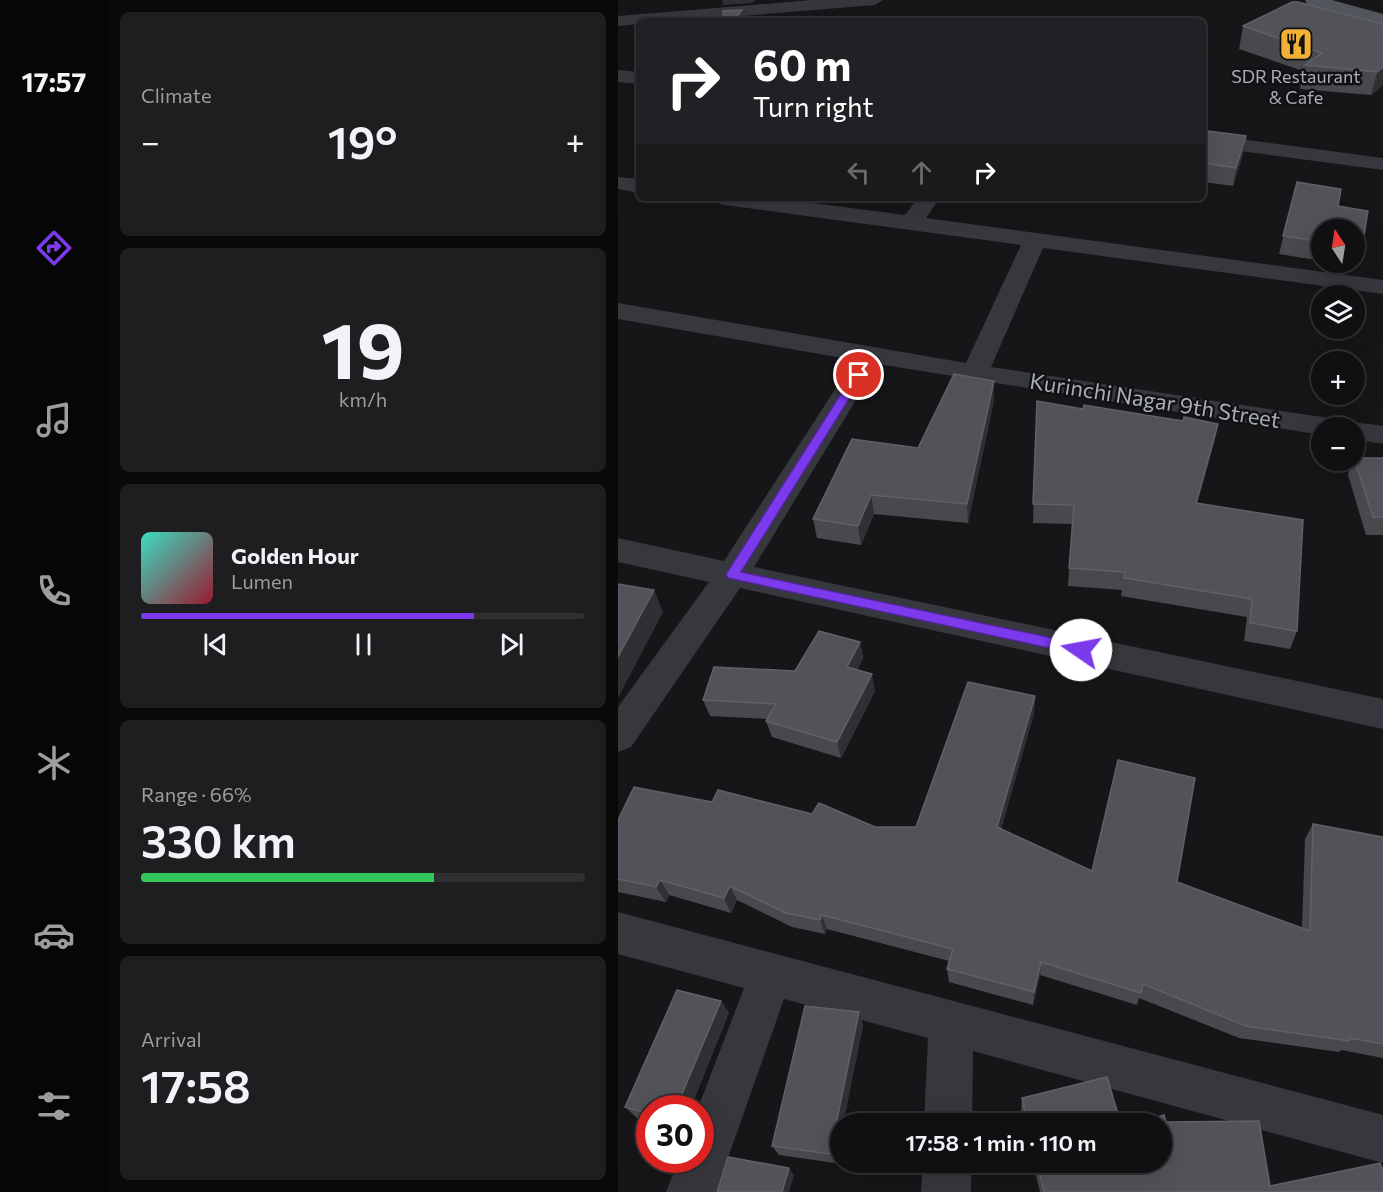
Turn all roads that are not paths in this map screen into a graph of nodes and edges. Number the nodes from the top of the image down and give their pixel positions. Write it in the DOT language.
graph roads {
  1 [pos="875,0"];
  2 [pos="1313,0"];
  3 [pos="1357,0"];
  4 [pos="1383,6"];
  5 [pos="655,18"];
  6 [pos="1383,19"];
  7 [pos="636,20"];
  8 [pos="618,21"];
  9 [pos="618,76"];
  10 [pos="636,78"];
  11 [pos="1206,140"];
  12 [pos="1383,164"];
  13 [pos="618,183"];
  14 [pos="636,186"];
  15 [pos="746,201"];
  16 [pos="926,201"];
  17 [pos="910,224"];
  18 [pos="1034,241"];
  19 [pos="1383,287"];
  20 [pos="618,310"];
  21 [pos="872,355"];
  22 [pos="975,373"];
  23 [pos="1311,424"];
  24 [pos="1365,432"];
  25 [pos="1383,435"];
  26 [pos="618,550"];
  27 [pos="732,575"];
  28 [pos="1383,714"];
  29 [pos="618,736"];
  30 [pos="618,933"];
  31 [pos="770,976"];
  32 [pos="951,1022"];
  33 [pos="948,1113"];
  34 [pos="1383,1139"];
  35 [pos="947,1173"];
  36 [pos="692,1192"];
  37 [pos="946,1192"];
  1 -- 5 [label="street"];
  2 -- 6 [label="main road"];
  3 -- 4 [label="main road"];
  7 -- 8 [label="street"];
  9 -- 10 [label="street"];
  11 -- 12 [label="street"];
  13 -- 14 [label="street"];
  15 -- 17 [label="street"];
  16 -- 17 [label="street"];
  17 -- 18 [label="street"];
  18 -- 19 [label="street"];
  18 -- 22 [label="street"];
  20 -- 21 [label="street, Kurinchi Nagar 9th Street"];
  21 -- 22 [label="street, Kurinchi Nagar 9th Street"];
  21 -- 27 [label="street"];
  22 -- 23 [label="street, Kurinchi Nagar 9th Street"];
  24 -- 25 [label="street"];
  26 -- 27 [label="street"];
  27 -- 28 [label="street"];
  27 -- 29 [label="street"];
  30 -- 31 [label="street"];
  31 -- 32 [label="street"];
  31 -- 36 [label="street"];
  32 -- 33 [label="street"];
  32 -- 34 [label="street"];
  35 -- 37 [label="street"];
}
